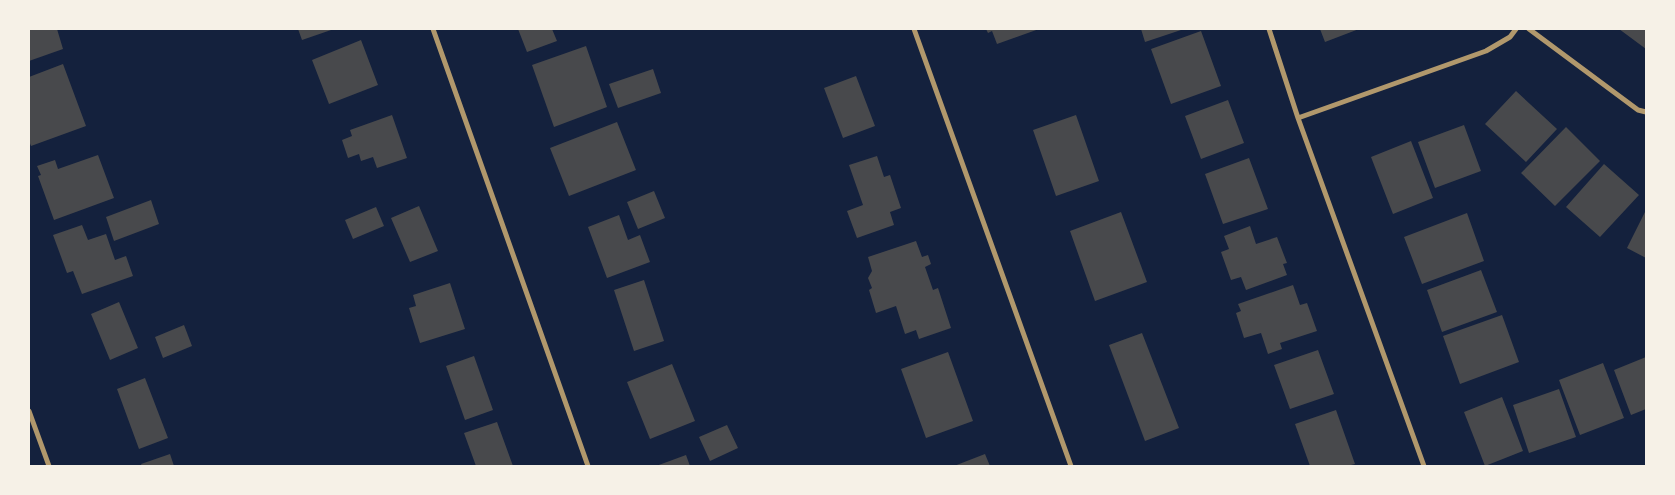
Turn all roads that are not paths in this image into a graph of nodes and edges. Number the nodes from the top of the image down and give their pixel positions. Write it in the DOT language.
graph roads {
  1 [pos="434,29"];
  2 [pos="914,29"];
  3 [pos="1269,29"];
  4 [pos="1516,29"];
  5 [pos="1530,29"];
  6 [pos="1646,112"];
  7 [pos="1298,118"];
  8 [pos="29,411"];
  9 [pos="49,466"];
  10 [pos="588,466"];
  11 [pos="1071,466"];
  12 [pos="1424,466"];
  1 -- 10 [label="street"];
  2 -- 11 [label="street"];
  3 -- 7 [label="street"];
  4 -- 7 [label="street"];
  5 -- 6 [label="street"];
  7 -- 12 [label="street"];
  8 -- 9 [label="street"];
}
